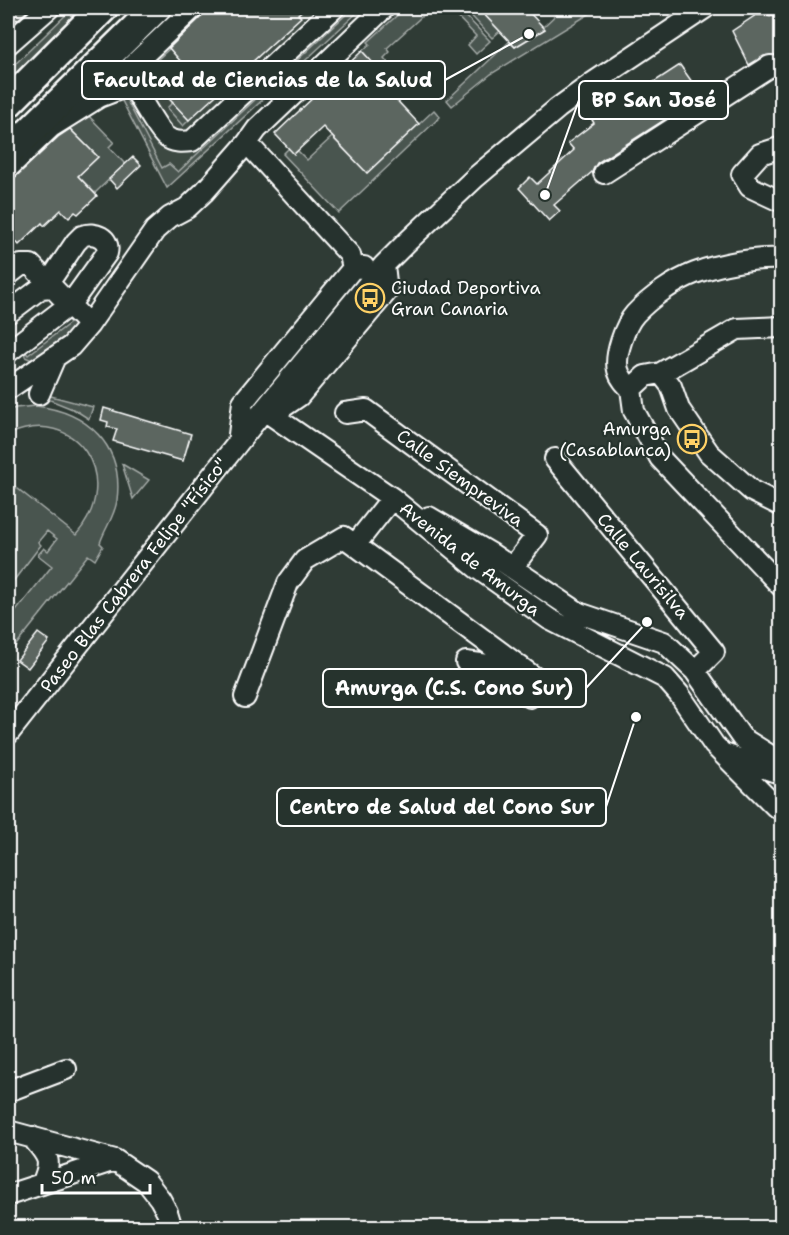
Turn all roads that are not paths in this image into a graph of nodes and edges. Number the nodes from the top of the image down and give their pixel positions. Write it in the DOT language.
graph roads {
  1 [pos="49,8"];
  2 [pos="103,8"];
  3 [pos="156,8"];
  4 [pos="193,8"];
  5 [pos="334,8"];
  6 [pos="384,8"];
  7 [pos="705,8"];
  8 [pos="12,33"];
  9 [pos="782,67"];
  10 [pos="133,84"];
  11 [pos="8,103"];
  12 [pos="26,140"];
  13 [pos="247,143"];
  14 [pos="782,147"];
  15 [pos="8,168"];
  16 [pos="604,173"];
  17 [pos="782,202"];
  18 [pos="782,259"];
  19 [pos="351,261"];
  20 [pos="384,265"];
  21 [pos="8,275"];
  22 [pos="62,297"];
  23 [pos="8,313"];
  24 [pos="89,325"];
  25 [pos="782,327"];
  26 [pos="10,345"];
  27 [pos="55,357"];
  28 [pos="661,373"];
  29 [pos="265,375"];
  30 [pos="15,384"];
  31 [pos="631,389"];
  32 [pos="39,394"];
  33 [pos="299,396"];
  34 [pos="264,410"];
  35 [pos="345,413"];
  36 [pos="299,433"];
  37 [pos="237,444"];
  38 [pos="555,459"];
  39 [pos="392,498"];
  40 [pos="782,506"];
  41 [pos="355,545"];
  42 [pos="484,561"];
  43 [pos="512,568"];
  44 [pos="782,587"];
  45 [pos="466,662"];
  46 [pos="695,671"];
  47 [pos="245,697"];
  48 [pos="738,733"];
  49 [pos="8,734"];
  50 [pos="718,749"];
  51 [pos="753,763"];
  52 [pos="781,770"];
  53 [pos="779,801"];
  54 [pos="66,1069"];
  55 [pos="8,1090"];
  56 [pos="8,1131"];
  57 [pos="32,1137"];
  58 [pos="115,1160"];
  59 [pos="42,1184"];
  60 [pos="8,1195"];
  61 [pos="172,1227"];
  1 -- 8 [label="street"];
  2 -- 11 [label="highway"];
  3 -- 12 [label="highway"];
  4 -- 10 [label="street"];
  5 -- 10 [label="street"];
  6 -- 13 [label="street"];
  7 -- 20 [label="street, Paseo Blas Cabrera Felipe \"Físico\""];
  9 -- 16 [label="street"];
  10 -- 12 [label="street"];
  12 -- 15 [label="street"];
  13 -- 19 [label="street"];
  13 -- 24 [label="street"];
  14 -- 17 [label="street"];
  18 -- 31 [label="street"];
  19 -- 20 [label="street"];
  19 -- 29 [label="street, Paseo Blas Cabrera Felipe \"Físico\""];
  20 -- 33 [label="street"];
  20 -- 34 [label="street, Paseo Blas Cabrera Felipe \"Físico\""];
  21 -- 22 [label="street"];
  22 -- 23 [label="street"];
  22 -- 24 [label="street"];
  22 -- 26 [label="street"];
  24 -- 27 [label="street"];
  25 -- 28 [label="street"];
  26 -- 30 [label="street"];
  27 -- 30 [label="street"];
  27 -- 32 [label="street"];
  28 -- 31 [label="street"];
  28 -- 40 [label="street"];
  29 -- 34 [label="street"];
  29 -- 37 [label="street, Paseo Blas Cabrera Felipe \"Físico\""];
  31 -- 44 [label="street"];
  33 -- 34 [label="street"];
  33 -- 36 [label="street"];
  34 -- 36 [label="street, Avenida de Amurga"];
  34 -- 37 [label="street, Paseo Blas Cabrera Felipe \"Físico\""];
  35 -- 43 [label="street, Calle Siempreviva"];
  36 -- 39 [label="street, Avenida de Amurga"];
  37 -- 49 [label="street, Paseo Blas Cabrera Felipe \"Físico\""];
  38 -- 46 [label="street, Calle Laurisilva"];
  39 -- 41 [label="street"];
  39 -- 42 [label="street, Avenida de Amurga"];
  41 -- 45 [label="street"];
  41 -- 47 [label="street"];
  42 -- 43 [label="street, Avenida de Amurga"];
  42 -- 50 [label="street, Avenida de Amurga"];
  43 -- 46 [label="street, Avenida de Amurga"];
  46 -- 48 [label="street, Avenida de Amurga"];
  48 -- 50 [label="street"];
  48 -- 51 [label="street"];
  48 -- 52 [label="street, Avenida de Amurga"];
  50 -- 51 [label="street"];
  50 -- 53 [label="street, Avenida de Amurga"];
  51 -- 52 [label="street"];
  51 -- 53 [label="street"];
  52 -- 53 [label="street"];
  54 -- 55 [label="street"];
  56 -- 57 [label="street"];
  57 -- 58 [label="street"];
  57 -- 59 [label="street"];
  58 -- 59 [label="street"];
  58 -- 61 [label="street"];
  59 -- 60 [label="street"];
}
